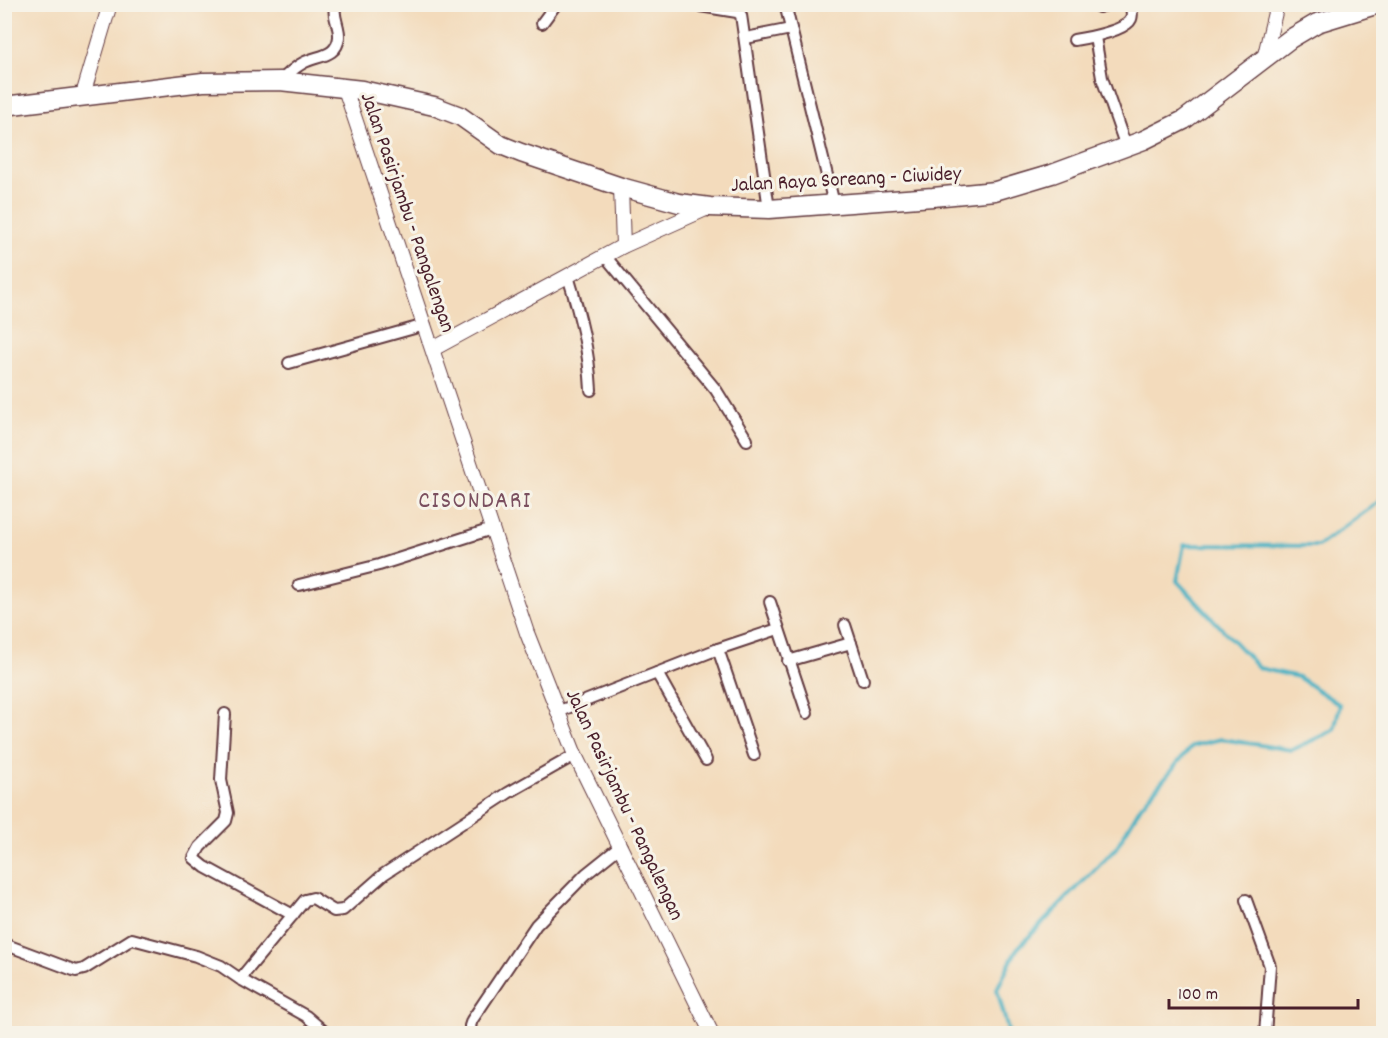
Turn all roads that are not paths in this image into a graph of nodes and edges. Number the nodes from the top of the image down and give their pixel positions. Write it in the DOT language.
graph roads {
  1 [pos="110,4"];
  2 [pos="336,4"];
  3 [pos="556,4"];
  4 [pos="785,4"];
  5 [pos="1094,4"];
  6 [pos="1110,4"];
  7 [pos="1131,4"];
  8 [pos="1276,4"];
  9 [pos="1379,4"];
  10 [pos="700,6"];
  11 [pos="542,23"];
  12 [pos="790,29"];
  13 [pos="1095,37"];
  14 [pos="746,38"];
  15 [pos="1074,40"];
  16 [pos="1264,59"];
  17 [pos="280,81"];
  18 [pos="345,89"];
  19 [pos="82,99"];
  20 [pos="4,106"];
  21 [pos="1126,147"];
  22 [pos="621,187"];
  23 [pos="834,204"];
  24 [pos="710,207"];
  25 [pos="769,209"];
  26 [pos="623,246"];
  27 [pos="605,256"];
  28 [pos="568,276"];
  29 [pos="425,325"];
  30 [pos="433,349"];
  31 [pos="288,363"];
  32 [pos="591,390"];
  33 [pos="747,440"];
  34 [pos="492,529"];
  35 [pos="299,585"];
  36 [pos="770,602"];
  37 [pos="845,625"];
  38 [pos="778,629"];
  39 [pos="851,643"];
  40 [pos="718,649"];
  41 [pos="788,661"];
  42 [pos="657,673"];
  43 [pos="863,680"];
  44 [pos="557,712"];
  45 [pos="807,713"];
  46 [pos="225,714"];
  47 [pos="575,755"];
  48 [pos="754,755"];
  49 [pos="706,760"];
  50 [pos="621,846"];
  51 [pos="1246,900"];
  52 [pos="293,915"];
  53 [pos="4,944"];
  54 [pos="240,979"];
  55 [pos="327,1034"];
  56 [pos="472,1034"];
  57 [pos="712,1034"];
  58 [pos="1265,1034"];
  1 -- 19 [label="main road"];
  2 -- 17 [label="street"];
  3 -- 11 [label="street"];
  4 -- 12 [label="street"];
  5 -- 6 [label="street"];
  7 -- 13 [label="street"];
  8 -- 16 [label="main road"];
  9 -- 16 [label="highway, Jalan Raya Soreang - Ciwidey"];
  10 -- 14 [label="street"];
  12 -- 14 [label="street"];
  12 -- 23 [label="street"];
  13 -- 15 [label="street"];
  13 -- 21 [label="street"];
  14 -- 25 [label="street"];
  16 -- 21 [label="highway, Jalan Raya Soreang - Ciwidey"];
  17 -- 18 [label="highway, Jalan Raya Soreang - Ciwidey"];
  17 -- 19 [label="highway, Jalan Raya Soreang - Ciwidey"];
  18 -- 22 [label="highway, Jalan Raya Soreang - Ciwidey"];
  18 -- 29 [label="main road, Jalan Pasirjambu - Pangalengan"];
  19 -- 20 [label="highway, Jalan Raya Soreang - Ciwidey"];
  21 -- 23 [label="highway, Jalan Raya Soreang - Ciwidey"];
  22 -- 24 [label="highway, Jalan Raya Soreang - Ciwidey"];
  22 -- 26 [label="main road"];
  23 -- 25 [label="highway, Jalan Raya Soreang - Ciwidey"];
  24 -- 25 [label="highway, Jalan Raya Soreang - Ciwidey"];
  24 -- 26 [label="main road, Jalan Pasirjambu - Pangalengan"];
  26 -- 27 [label="main road, Jalan Pasirjambu - Pangalengan"];
  27 -- 28 [label="main road, Jalan Pasirjambu - Pangalengan"];
  27 -- 33 [label="street"];
  28 -- 30 [label="main road, Jalan Pasirjambu - Pangalengan"];
  28 -- 32 [label="street"];
  29 -- 30 [label="main road, Jalan Pasirjambu - Pangalengan"];
  29 -- 31 [label="street"];
  30 -- 34 [label="main road, Jalan Pasirjambu - Pangalengan"];
  34 -- 35 [label="street"];
  34 -- 44 [label="main road, Jalan Pasirjambu - Pangalengan"];
  36 -- 38 [label="street"];
  37 -- 39 [label="street"];
  38 -- 40 [label="street"];
  38 -- 41 [label="street"];
  39 -- 41 [label="street"];
  39 -- 43 [label="street"];
  40 -- 42 [label="street"];
  40 -- 48 [label="street"];
  41 -- 45 [label="street"];
  42 -- 44 [label="street"];
  42 -- 49 [label="street"];
  44 -- 47 [label="main road, Jalan Pasirjambu - Pangalengan"];
  46 -- 52 [label="street"];
  47 -- 50 [label="main road, Jalan Pasirjambu - Pangalengan"];
  47 -- 52 [label="street"];
  50 -- 56 [label="street"];
  50 -- 57 [label="main road, Jalan Pasirjambu - Pangalengan"];
  51 -- 58 [label="street"];
  52 -- 54 [label="street"];
  53 -- 54 [label="street"];
  54 -- 55 [label="street"];
}
